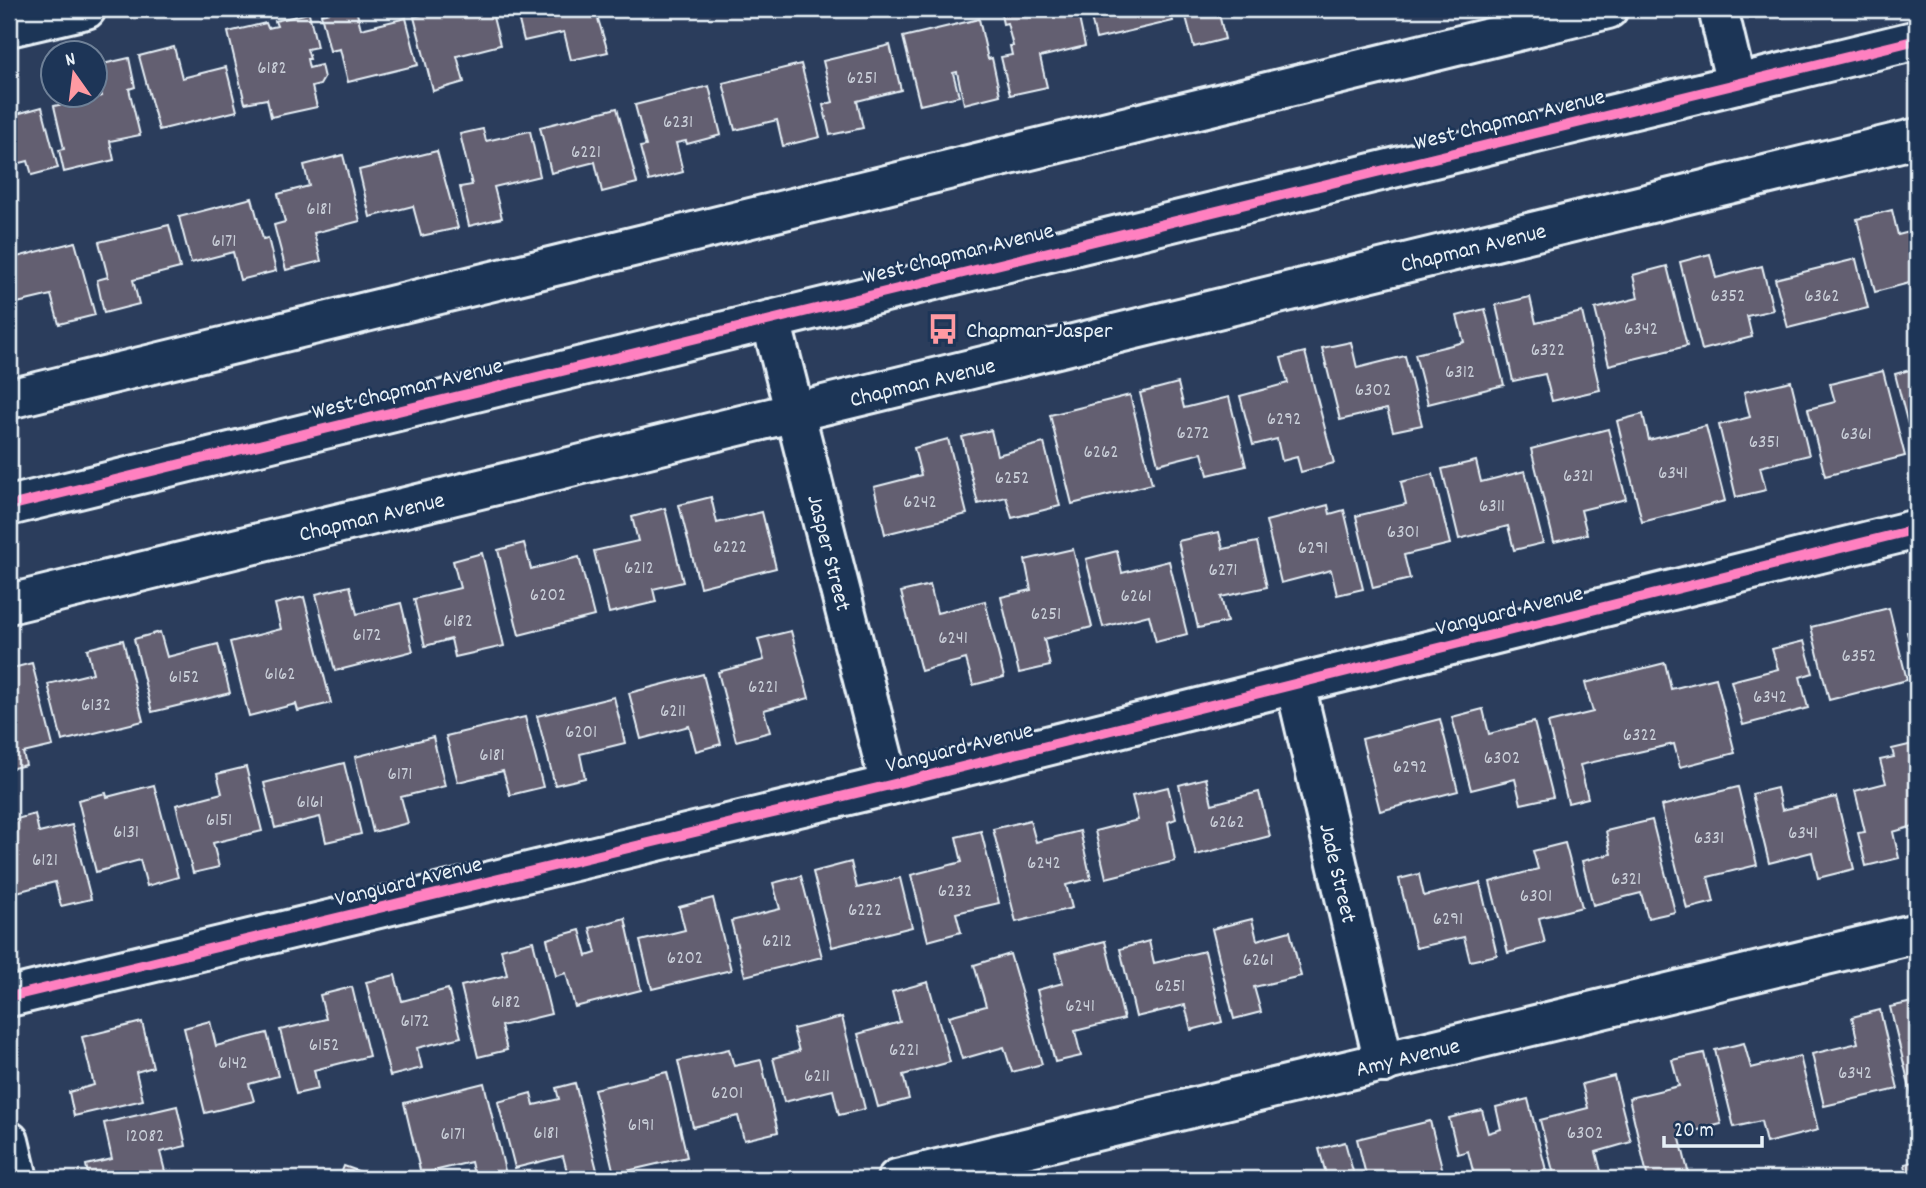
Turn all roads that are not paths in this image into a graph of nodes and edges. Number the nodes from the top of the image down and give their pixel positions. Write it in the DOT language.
graph roads {
  1 [pos="86,9"];
  2 [pos="1608,9"];
  3 [pos="1718,9"];
  4 [pos="9,27"];
  5 [pos="1917,40"];
  6 [pos="1736,84"];
  7 [pos="1917,138"];
  8 [pos="771,320"];
  9 [pos="9,399"];
  10 [pos="795,412"];
  11 [pos="9,506"];
  12 [pos="1917,530"];
  13 [pos="9,604"];
  14 [pos="1295,684"];
  15 [pos="890,785"];
  16 [pos="1917,933"];
  17 [pos="9,997"];
  18 [pos="1384,1063"];
  19 [pos="9,1141"];
  20 [pos="18,1179"];
  21 [pos="897,1179"];
  1 -- 4 [label="street"];
  2 -- 9 [label="street"];
  3 -- 6 [label="street"];
  5 -- 6 [label="street, West Chapman Avenue"];
  6 -- 8 [label="street, West Chapman Avenue"];
  7 -- 10 [label="street, Chapman Avenue"];
  8 -- 10 [label="street, Jasper Street"];
  8 -- 11 [label="street, West Chapman Avenue"];
  10 -- 13 [label="street, Chapman Avenue"];
  10 -- 15 [label="street, Jasper Street"];
  12 -- 14 [label="street, Vanguard Avenue"];
  14 -- 15 [label="street, Vanguard Avenue"];
  14 -- 18 [label="street, Jade Street"];
  15 -- 17 [label="street, Vanguard Avenue"];
  16 -- 18 [label="street, Amy Avenue"];
  18 -- 21 [label="street, Amy Avenue"];
  19 -- 20 [label="street"];
}
